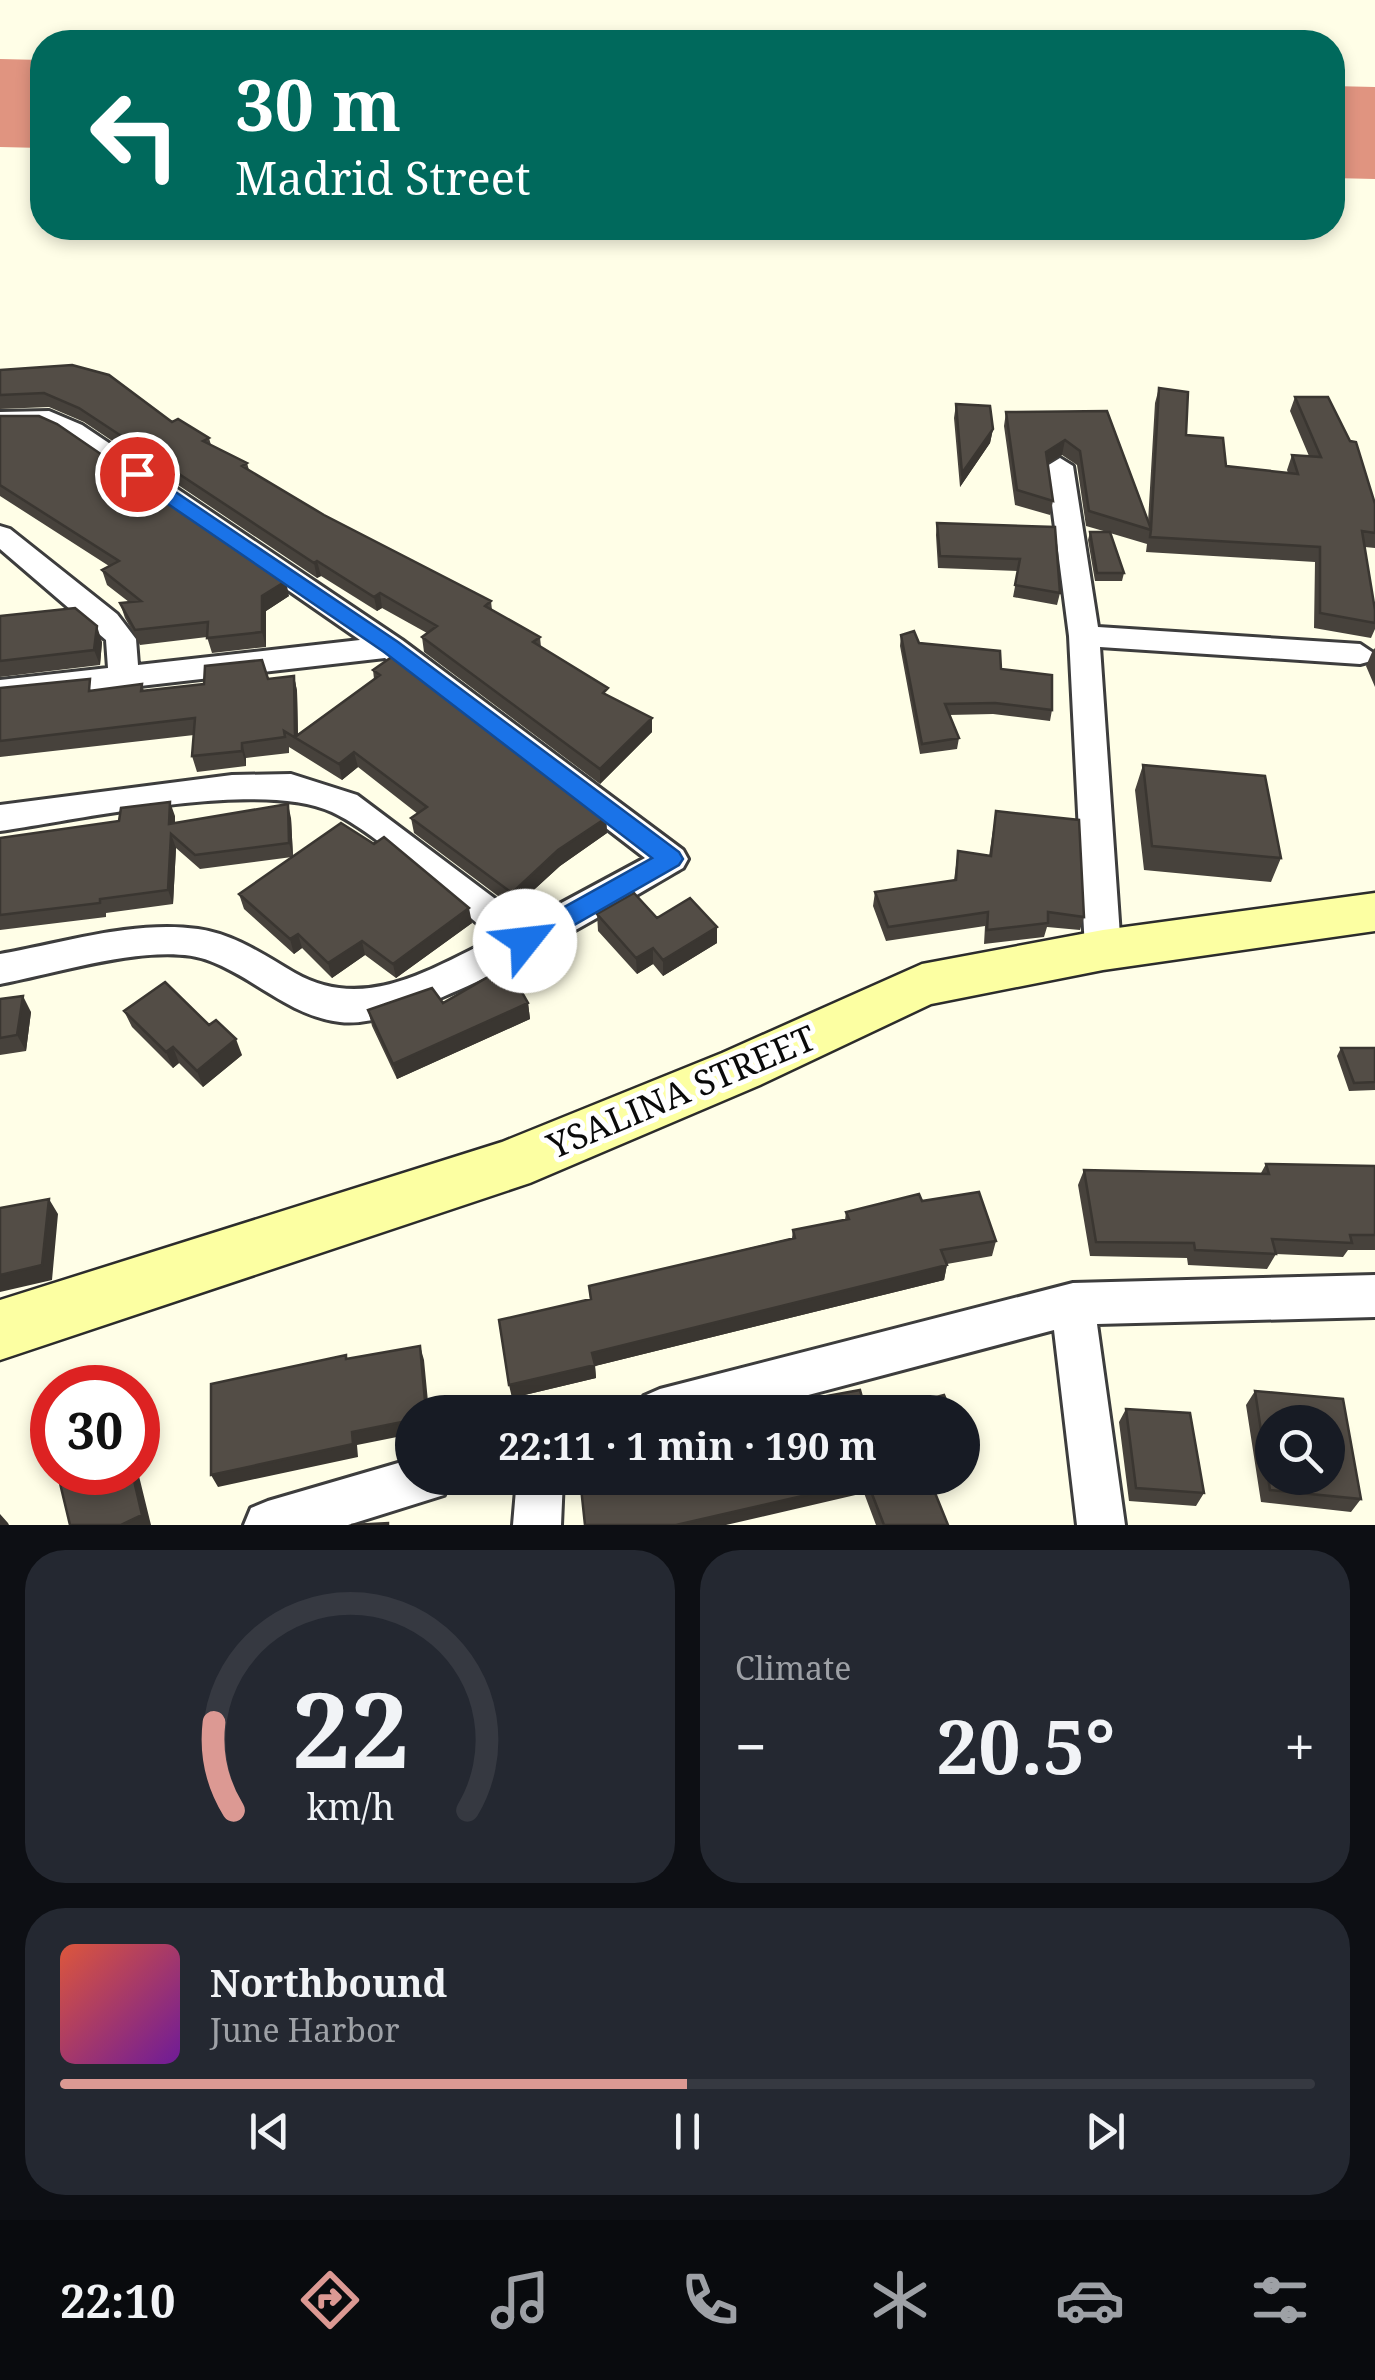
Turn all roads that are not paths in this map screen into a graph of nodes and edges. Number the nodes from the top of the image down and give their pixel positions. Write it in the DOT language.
graph roads {
  1 [pos="0,420"];
  2 [pos="1060,466"];
  3 [pos="0,536"];
  4 [pos="1084,636"];
  5 [pos="391,647"];
  6 [pos="1360,654"];
  7 [pos="124,674"];
  8 [pos="0,690"];
  9 [pos="0,818"];
  10 [pos="1375,912"];
  11 [pos="525,941"];
  12 [pos="1103,950"];
  13 [pos="0,969"];
  14 [pos="1375,1296"];
  15 [pos="1073,1304"];
  16 [pos="0,1330"];
  17 [pos="725,1395"];
  18 [pos="395,1488"];
  19 [pos="539,1495"];
  20 [pos="268,1525"];
  21 [pos="537,1525"];
  22 [pos="1101,1525"];
  1 -- 5 [label="street"];
  2 -- 4 [label="street"];
  3 -- 7 [label="street"];
  4 -- 6 [label="street"];
  4 -- 12 [label="street"];
  5 -- 7 [label="street"];
  5 -- 11 [label="street"];
  7 -- 8 [label="street"];
  9 -- 11 [label="street"];
  10 -- 12 [label="street, YSALINA STREET"];
  11 -- 13 [label="street"];
  12 -- 16 [label="street, YSALINA STREET"];
  14 -- 15 [label="street"];
  15 -- 17 [label="street"];
  15 -- 22 [label="street"];
  18 -- 20 [label="street"];
  19 -- 21 [label="street"];
}
